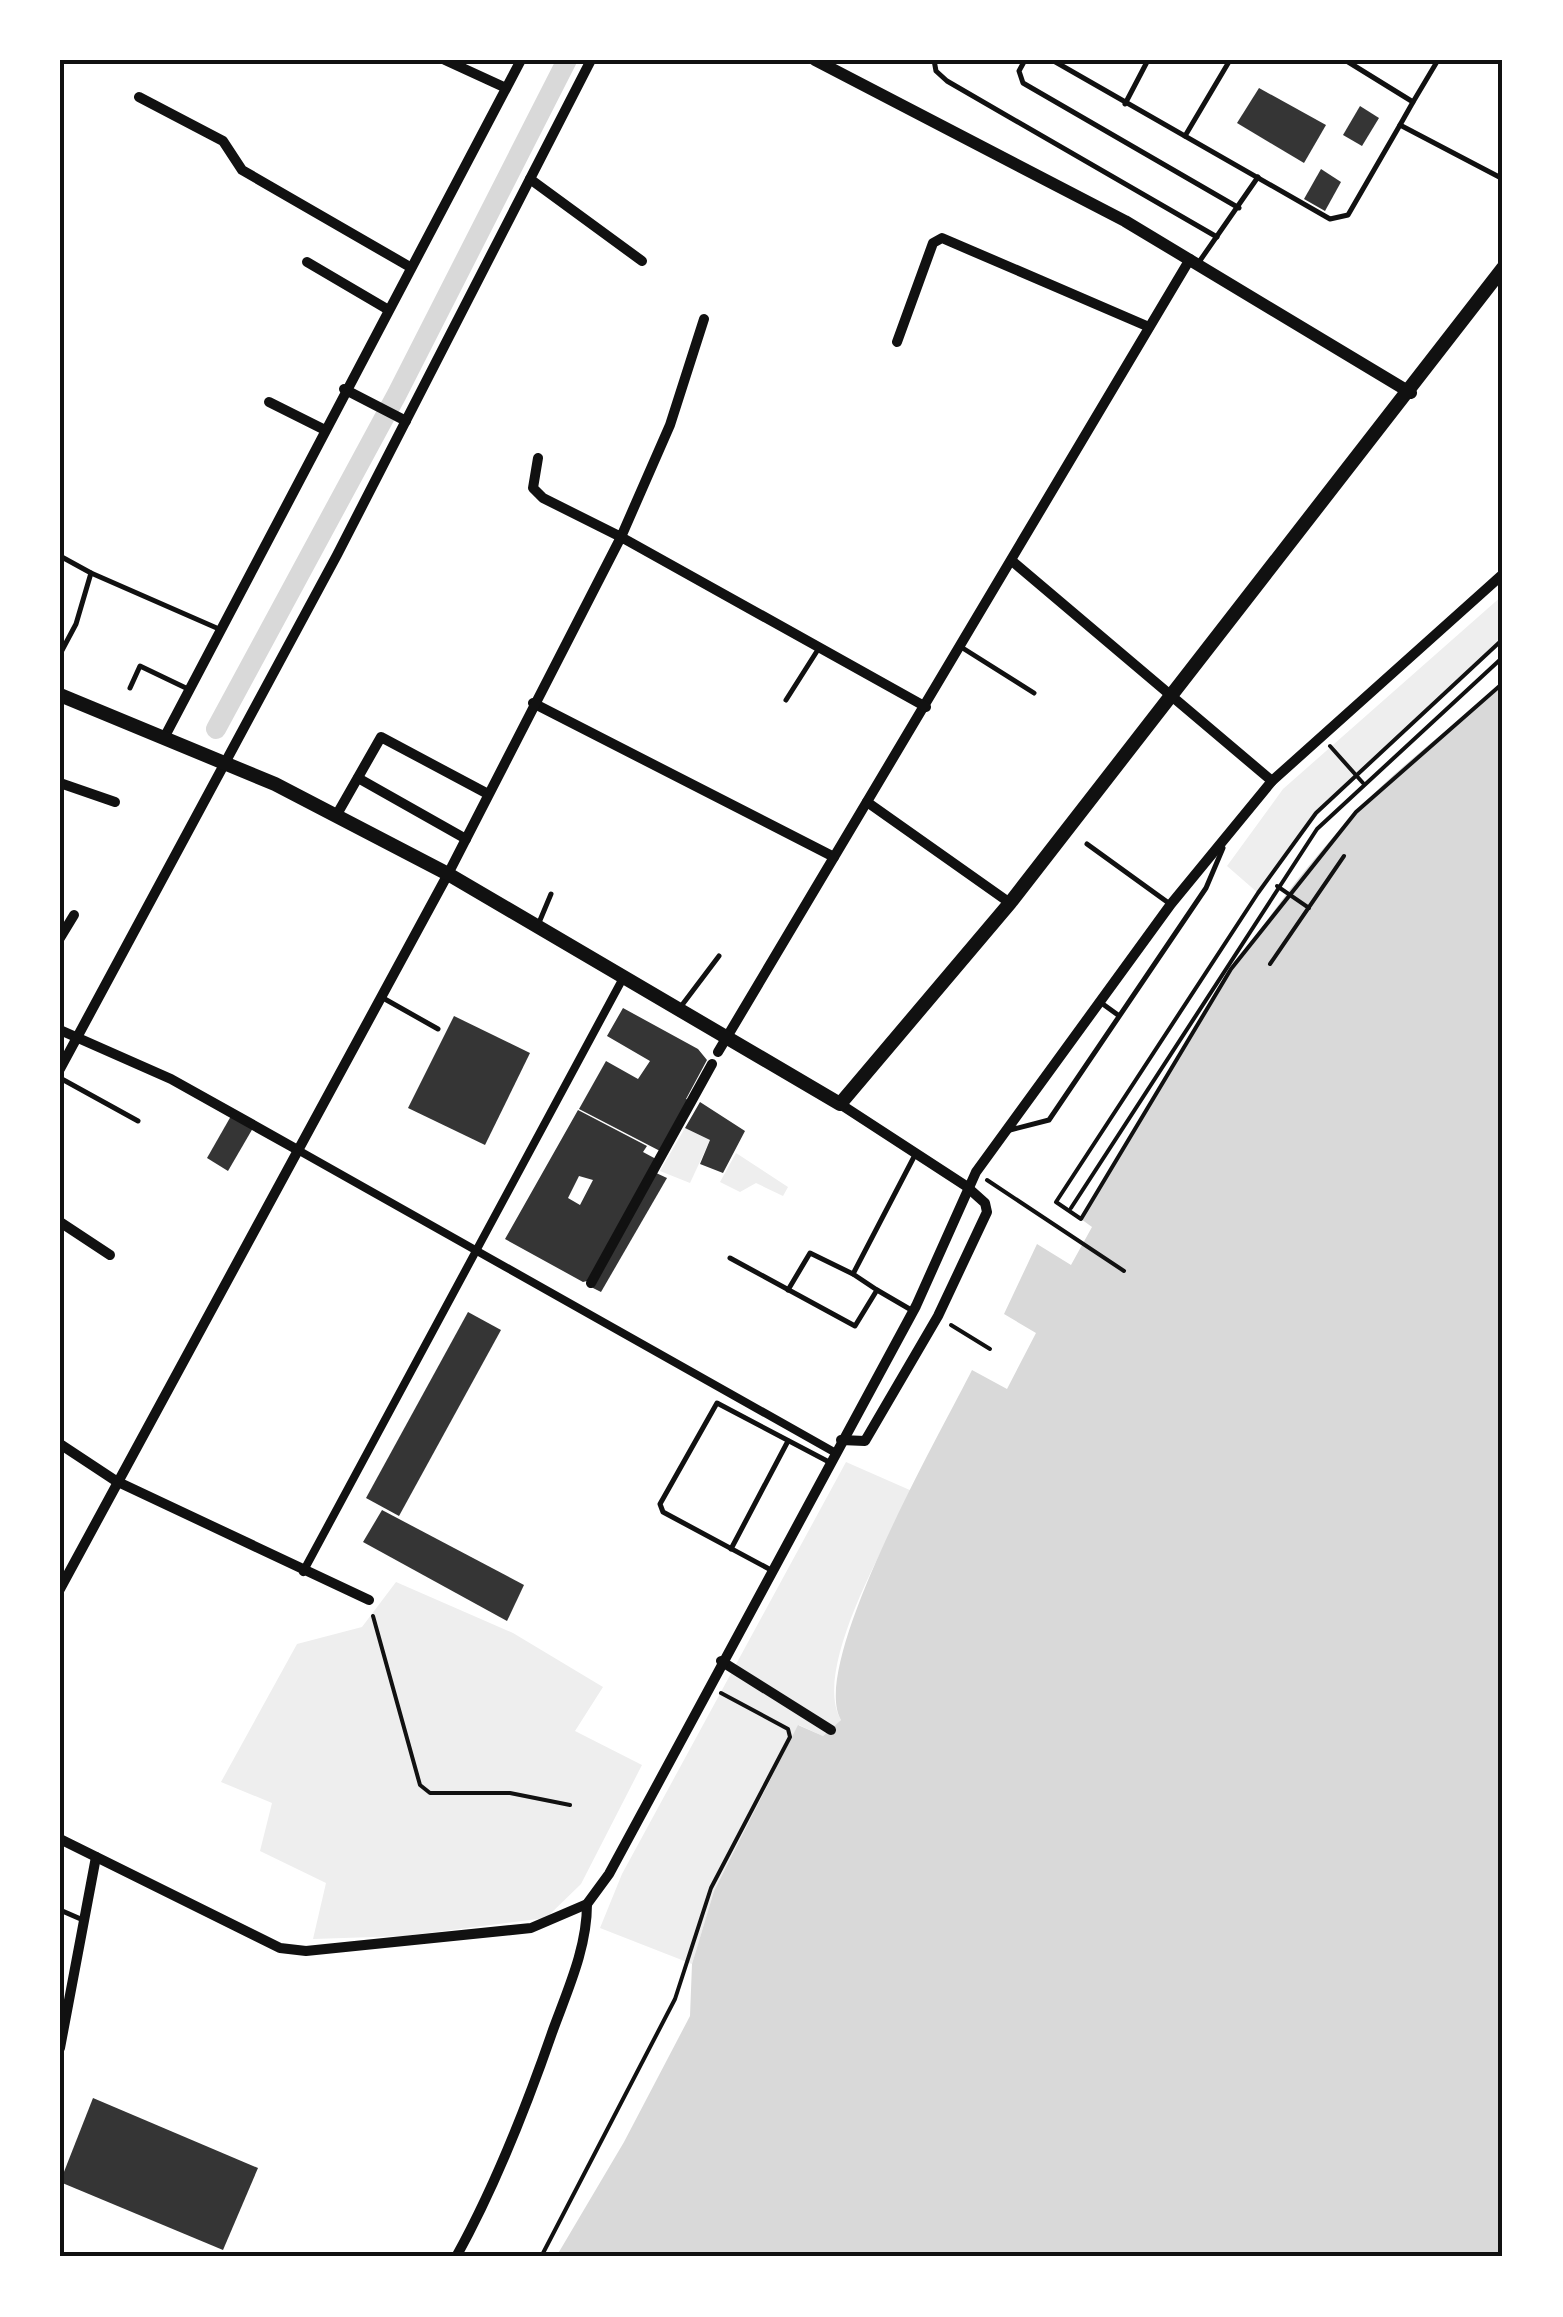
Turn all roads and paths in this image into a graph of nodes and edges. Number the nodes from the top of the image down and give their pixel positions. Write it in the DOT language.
graph roads {
  1 [pos="445,60"];
  2 [pos="521,60"];
  3 [pos="591,60"];
  4 [pos="815,60"];
  5 [pos="934,60"];
  6 [pos="1025,60"];
  7 [pos="1052,60"];
  8 [pos="1148,60"];
  9 [pos="1230,60"];
  10 [pos="1345,60"];
  11 [pos="1438,60"];
  12 [pos="506,88"];
  13 [pos="139,97"];
  14 [pos="1412,102"];
  15 [pos="1125,104"];
  16 [pos="1400,125"];
  17 [pos="1185,136"];
  18 [pos="1258,178"];
  19 [pos="530,179"];
  20 [pos="1503,179"];
  21 [pos="1238,208"];
  22 [pos="1217,237"];
  23 [pos="642,261"];
  24 [pos="307,262"];
  25 [pos="1194,262"];
  26 [pos="410,266"];
  27 [pos="1503,268"];
  28 [pos="387,309"];
  29 [pos="704,319"];
  30 [pos="1150,327"];
  31 [pos="897,342"];
  32 [pos="344,389"];
  33 [pos="1411,392"];
  34 [pos="270,402"];
  35 [pos="402,418"];
  36 [pos="324,429"];
  37 [pos="538,458"];
  38 [pos="621,537"];
  39 [pos="60,556"];
  40 [pos="1012,560"];
  41 [pos="91,573"];
  42 [pos="1503,574"];
  43 [pos="219,629"];
  44 [pos="1503,639"];
  45 [pos="819,648"];
  46 [pos="960,648"];
  47 [pos="60,654"];
  48 [pos="1503,657"];
  49 [pos="1503,683"];
  50 [pos="130,688"];
  51 [pos="188,690"];
  52 [pos="1034,693"];
  53 [pos="60,695"];
  54 [pos="1172,696"];
  55 [pos="786,700"];
  56 [pos="534,703"];
  57 [pos="926,707"];
  58 [pos="1321,736"];
  59 [pos="164,738"];
  60 [pos="226,763"];
  61 [pos="1355,774"];
  62 [pos="358,778"];
  63 [pos="1272,780"];
  64 [pos="60,782"];
  65 [pos="1363,784"];
  66 [pos="488,794"];
  67 [pos="115,802"];
  68 [pos="867,802"];
  69 [pos="336,816"];
  70 [pos="466,839"];
  71 [pos="1226,839"];
  72 [pos="1087,844"];
  73 [pos="1344,856"];
  74 [pos="834,857"];
  75 [pos="448,874"];
  76 [pos="1277,886"];
  77 [pos="551,894"];
  78 [pos="1010,903"];
  79 [pos="1171,904"];
  80 [pos="1309,908"];
  81 [pos="74,914"];
  82 [pos="536,928"];
  83 [pos="60,938"];
  84 [pos="718,956"];
  85 [pos="1270,964"];
  86 [pos="622,980"];
  87 [pos="381,996"];
  88 [pos="1100,1002"];
  89 [pos="677,1011"];
  90 [pos="1119,1016"];
  91 [pos="438,1029"];
  92 [pos="60,1030"];
  93 [pos="727,1037"];
  94 [pos="77,1038"];
  95 [pos="718,1052"];
  96 [pos="712,1064"];
  97 [pos="60,1069"];
  98 [pos="60,1078"];
  99 [pos="840,1104"];
  100 [pos="138,1121"];
  101 [pos="1007,1131"];
  102 [pos="296,1149"];
  103 [pos="916,1152"];
  104 [pos="976,1172"];
  105 [pos="966,1186"];
  106 [pos="1070,1210"];
  107 [pos="60,1222"];
  108 [pos="478,1250"];
  109 [pos="110,1255"];
  110 [pos="730,1258"];
  111 [pos="1124,1271"];
  112 [pos="852,1274"];
  113 [pos="591,1284"];
  114 [pos="788,1290"];
  115 [pos="877,1290"];
  116 [pos="912,1311"];
  117 [pos="938,1316"];
  118 [pos="990,1349"];
  119 [pos="788,1440"];
  120 [pos="841,1440"];
  121 [pos="60,1444"];
  122 [pos="832,1457"];
  123 [pos="116,1481"];
  124 [pos="731,1549"];
  125 [pos="771,1570"];
  126 [pos="304,1572"];
  127 [pos="60,1589"];
  128 [pos="368,1600"];
  129 [pos="722,1661"];
  130 [pos="708,1686"];
  131 [pos="831,1730"];
  132 [pos="570,1804"];
  133 [pos="60,1839"];
  134 [pos="96,1856"];
  135 [pos="587,1904"];
  136 [pos="60,1910"];
  137 [pos="83,1920"];
  138 [pos="60,2048"];
  139 [pos="456,2257"];
  140 [pos="540,2257"];
  1 -- 12 [label="street"];
  2 -- 12 [label="street"];
  3 -- 19 [label="street"];
  4 -- 25 [label="street"];
  5 -- 22 [label="lane"];
  6 -- 21 [label="lane"];
  7 -- 15 [label="lane"];
  8 -- 15 [label="lane"];
  9 -- 17 [label="lane"];
  10 -- 14 [label="lane"];
  11 -- 14 [label="lane"];
  12 -- 26 [label="street"];
  13 -- 26 [label="street"];
  14 -- 16 [label="lane"];
  15 -- 17 [label="lane"];
  16 -- 18 [label="lane"];
  16 -- 20 [label="lane"];
  17 -- 18 [label="lane"];
  18 -- 21 [label="lane"];
  19 -- 23 [label="street"];
  19 -- 35 [label="street"];
  21 -- 22 [label="lane"];
  22 -- 25 [label="lane"];
  24 -- 28 [label="street"];
  25 -- 30 [label="street"];
  25 -- 33 [label="street"];
  26 -- 28 [label="street"];
  27 -- 33 [label="main road"];
  28 -- 32 [label="street"];
  29 -- 38 [label="street"];
  30 -- 31 [label="street"];
  30 -- 40 [label="street"];
  32 -- 35 [label="street"];
  32 -- 36 [label="street"];
  33 -- 54 [label="main road"];
  34 -- 36 [label="street"];
  35 -- 60 [label="street"];
  36 -- 43 [label="street"];
  37 -- 38 [label="street"];
  38 -- 45 [label="street"];
  38 -- 56 [label="street"];
  39 -- 41 [label="lane"];
  40 -- 46 [label="street"];
  40 -- 54 [label="street"];
  41 -- 43 [label="lane"];
  41 -- 47 [label="lane"];
  42 -- 58 [label="street"];
  43 -- 51 [label="street"];
  44 -- 61 [label="path"];
  45 -- 55 [label="lane"];
  45 -- 57 [label="street"];
  46 -- 52 [label="lane"];
  46 -- 57 [label="street"];
  48 -- 65 [label="path"];
  49 -- 106 [label="path"];
  50 -- 51 [label="lane"];
  51 -- 59 [label="street"];
  53 -- 59 [label="main road"];
  54 -- 63 [label="street"];
  54 -- 78 [label="main road"];
  56 -- 66 [label="street"];
  56 -- 74 [label="street"];
  57 -- 68 [label="street"];
  58 -- 61 [label="path"];
  58 -- 63 [label="street"];
  59 -- 60 [label="main road"];
  60 -- 69 [label="main road"];
  60 -- 94 [label="street"];
  61 -- 65 [label="path"];
  61 -- 106 [label="path"];
  62 -- 66 [label="street"];
  62 -- 69 [label="street"];
  62 -- 70 [label="street"];
  63 -- 71 [label="street"];
  64 -- 67 [label="street"];
  65 -- 76 [label="path"];
  66 -- 70 [label="street"];
  68 -- 74 [label="street"];
  68 -- 78 [label="street"];
  69 -- 75 [label="main road"];
  70 -- 75 [label="street"];
  71 -- 79 [label="street"];
  71 -- 90 [label="lane"];
  72 -- 79 [label="lane"];
  73 -- 80 [label="path"];
  74 -- 93 [label="street"];
  75 -- 82 [label="main road"];
  75 -- 87 [label="street"];
  76 -- 80 [label="path"];
  76 -- 106 [label="path"];
  77 -- 82 [label="lane"];
  78 -- 99 [label="main road"];
  79 -- 88 [label="street"];
  80 -- 85 [label="path"];
  81 -- 83 [label="street"];
  82 -- 86 [label="main road"];
  84 -- 89 [label="lane"];
  86 -- 89 [label="main road"];
  86 -- 108 [label="street"];
  87 -- 91 [label="lane"];
  87 -- 102 [label="street"];
  88 -- 90 [label="lane"];
  88 -- 101 [label="street"];
  89 -- 93 [label="main road"];
  90 -- 101 [label="lane"];
  92 -- 94 [label="street"];
  93 -- 95 [label="street"];
  93 -- 99 [label="main road"];
  94 -- 97 [label="street"];
  94 -- 102 [label="street"];
  96 -- 113 [label="street"];
  98 -- 100 [label="lane"];
  99 -- 103 [label="street"];
  101 -- 104 [label="street"];
  102 -- 108 [label="street"];
  102 -- 123 [label="street"];
  103 -- 105 [label="street"];
  103 -- 112 [label="lane"];
  104 -- 105 [label="street"];
  104 -- 111 [label="path"];
  105 -- 116 [label="street"];
  105 -- 117 [label="street"];
  107 -- 109 [label="street"];
  108 -- 122 [label="street"];
  108 -- 126 [label="street"];
  110 -- 114 [label="lane"];
  112 -- 114 [label="lane"];
  112 -- 115 [label="lane"];
  114 -- 115 [label="lane"];
  115 -- 116 [label="lane"];
  116 -- 120 [label="street"];
  117 -- 118 [label="path"];
  117 -- 120 [label="street"];
  119 -- 122 [label="lane"];
  119 -- 124 [label="lane"];
  119 -- 124 [label="lane"];
  120 -- 122 [label="street"];
  121 -- 123 [label="street"];
  122 -- 125 [label="street"];
  123 -- 126 [label="street"];
  123 -- 127 [label="street"];
  124 -- 125 [label="lane"];
  125 -- 129 [label="street"];
  126 -- 128 [label="street"];
  128 -- 132 [label="path"];
  129 -- 130 [label="street"];
  129 -- 131 [label="street"];
  130 -- 135 [label="street"];
  130 -- 140 [label="path"];
  133 -- 134 [label="street"];
  134 -- 135 [label="street"];
  134 -- 137 [label="street"];
  135 -- 139 [label="street"];
  136 -- 137 [label="lane"];
  137 -- 138 [label="street"];
}
